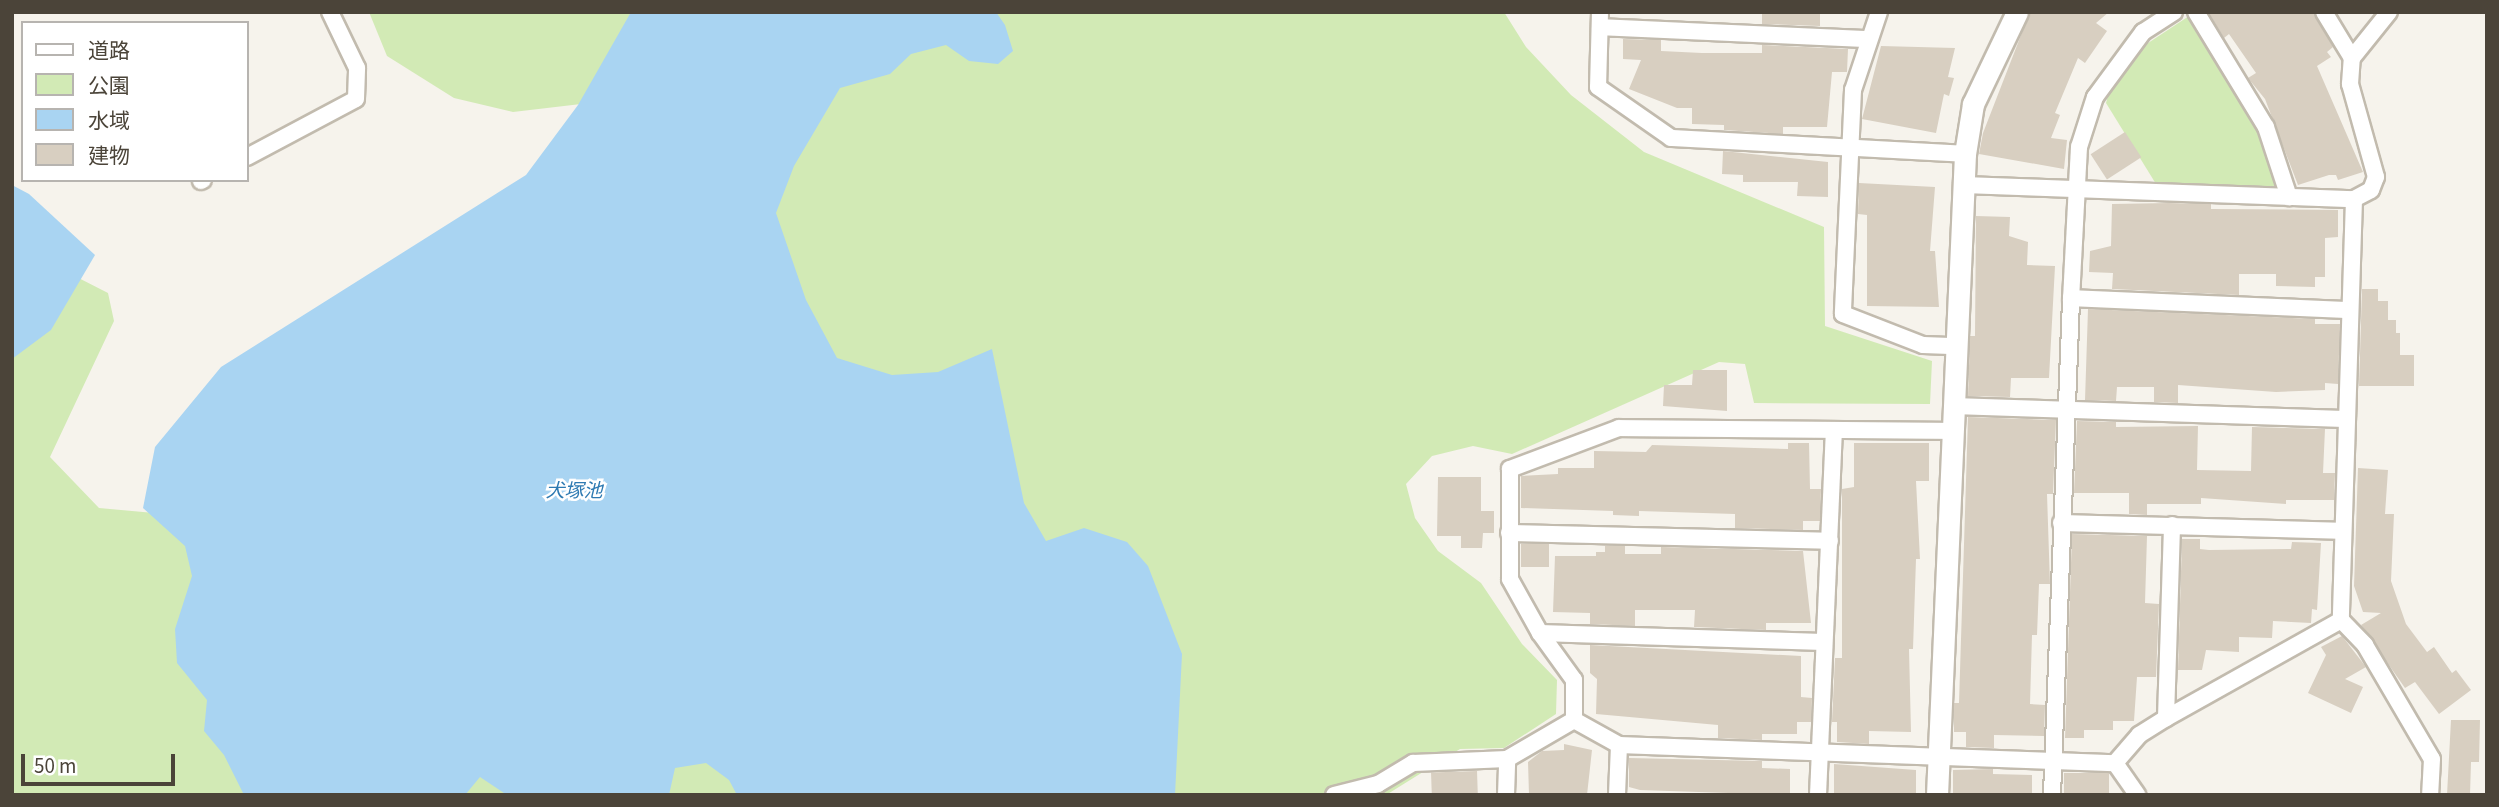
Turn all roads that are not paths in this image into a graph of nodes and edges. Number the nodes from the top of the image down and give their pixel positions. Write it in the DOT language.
graph roads {
  1 [pos="330,12"];
  2 [pos="1879,12"];
  3 [pos="2017,12"];
  4 [pos="2174,12"];
  5 [pos="2196,12"];
  6 [pos="2324,12"];
  7 [pos="2389,12"];
  8 [pos="1600,20"];
  9 [pos="1868,39"];
  10 [pos="2352,58"];
  11 [pos="1847,149"];
  12 [pos="1965,154"];
  13 [pos="248,156"];
  14 [pos="1964,185"];
  15 [pos="2075,188"];
  16 [pos="2289,197"];
  17 [pos="2354,199"];
  18 [pos="2071,298"];
  19 [pos="2350,310"];
  20 [pos="1957,346"];
  21 [pos="1954,406"];
  22 [pos="2066,408"];
  23 [pos="2344,419"];
  24 [pos="1833,431"];
  25 [pos="1953,431"];
  26 [pos="2061,523"];
  27 [pos="2172,525"];
  28 [pos="2340,531"];
  29 [pos="1509,533"];
  30 [pos="1830,541"];
  31 [pos="2341,620"];
  32 [pos="1540,634"];
  33 [pos="1823,642"];
  34 [pos="2166,718"];
  35 [pos="1573,720"];
  36 [pos="1619,745"];
  37 [pos="1819,750"];
  38 [pos="1938,756"];
  39 [pos="1507,759"];
  40 [pos="2052,762"];
  41 [pos="2115,763"];
  42 [pos="1334,795"];
  43 [pos="1506,795"];
  44 [pos="1617,795"];
  45 [pos="1818,795"];
  46 [pos="1937,795"];
  47 [pos="2052,795"];
  48 [pos="2137,795"];
  49 [pos="2430,795"];
  1 -- 13 [label="street"];
  2 -- 9 [label="street"];
  3 -- 12 [label="street"];
  4 -- 15 [label="street"];
  5 -- 16 [label="street"];
  6 -- 10 [label="street"];
  7 -- 10 [label="street"];
  8 -- 9 [label="street"];
  8 -- 11 [label="street"];
  9 -- 11 [label="street"];
  10 -- 17 [label="street"];
  11 -- 12 [label="street"];
  11 -- 20 [label="street"];
  12 -- 14 [label="street"];
  14 -- 15 [label="street"];
  14 -- 20 [label="street"];
  15 -- 16 [label="street"];
  15 -- 18 [label="street"];
  16 -- 17 [label="street"];
  17 -- 19 [label="street"];
  18 -- 19 [label="street"];
  18 -- 22 [label="street"];
  19 -- 23 [label="street"];
  20 -- 21 [label="street"];
  21 -- 22 [label="street"];
  21 -- 25 [label="street"];
  22 -- 23 [label="street"];
  22 -- 26 [label="street"];
  23 -- 28 [label="street"];
  24 -- 25 [label="street"];
  24 -- 29 [label="street"];
  24 -- 30 [label="street"];
  25 -- 38 [label="street"];
  26 -- 27 [label="street"];
  26 -- 40 [label="street"];
  27 -- 28 [label="street"];
  27 -- 34 [label="street"];
  28 -- 31 [label="street"];
  29 -- 30 [label="street"];
  29 -- 32 [label="street"];
  30 -- 33 [label="street"];
  31 -- 34 [label="street"];
  31 -- 49 [label="street"];
  32 -- 33 [label="street"];
  32 -- 35 [label="street"];
  33 -- 37 [label="street"];
  34 -- 41 [label="street"];
  35 -- 36 [label="street"];
  35 -- 39 [label="street"];
  36 -- 37 [label="street"];
  36 -- 44 [label="street"];
  37 -- 38 [label="street"];
  37 -- 45 [label="street"];
  38 -- 40 [label="street"];
  38 -- 46 [label="street"];
  39 -- 42 [label="street"];
  39 -- 43 [label="street"];
  40 -- 41 [label="street"];
  40 -- 47 [label="street"];
  41 -- 48 [label="street"];
}
